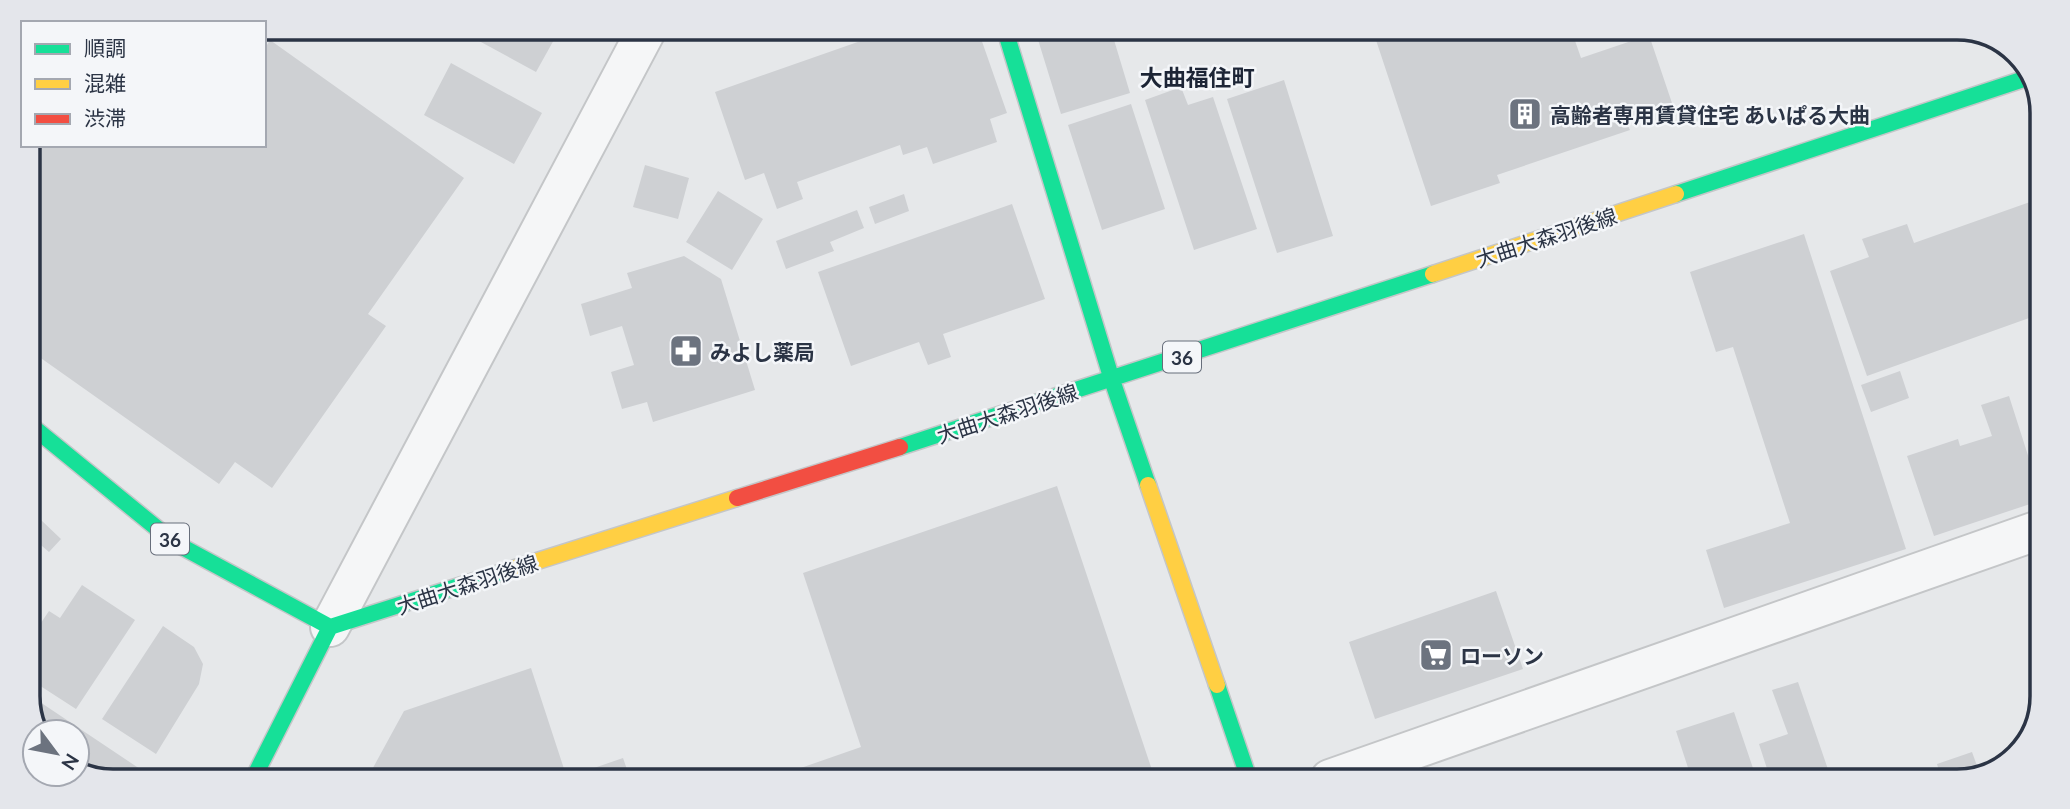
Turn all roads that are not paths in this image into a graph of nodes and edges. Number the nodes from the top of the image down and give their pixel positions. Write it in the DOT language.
graph roads {
  1 [pos="641,40"];
  2 [pos="1008,40"];
  3 [pos="2022,80"];
  4 [pos="1112,380"];
  5 [pos="40,433"];
  6 [pos="2030,533"];
  7 [pos="330,627"];
  8 [pos="258,769"];
  9 [pos="1246,769"];
  10 [pos="1358,769"];
  1 -- 7 [label="street"];
  2 -- 4 [label="main road"];
  3 -- 4 [label="main road, 大曲大森羽後線 / 36"];
  4 -- 7 [label="main road, 大曲大森羽後線 / 36"];
  4 -- 9 [label="main road"];
  5 -- 7 [label="main road, 36"];
  6 -- 10 [label="street"];
  7 -- 8 [label="main road"];
}
